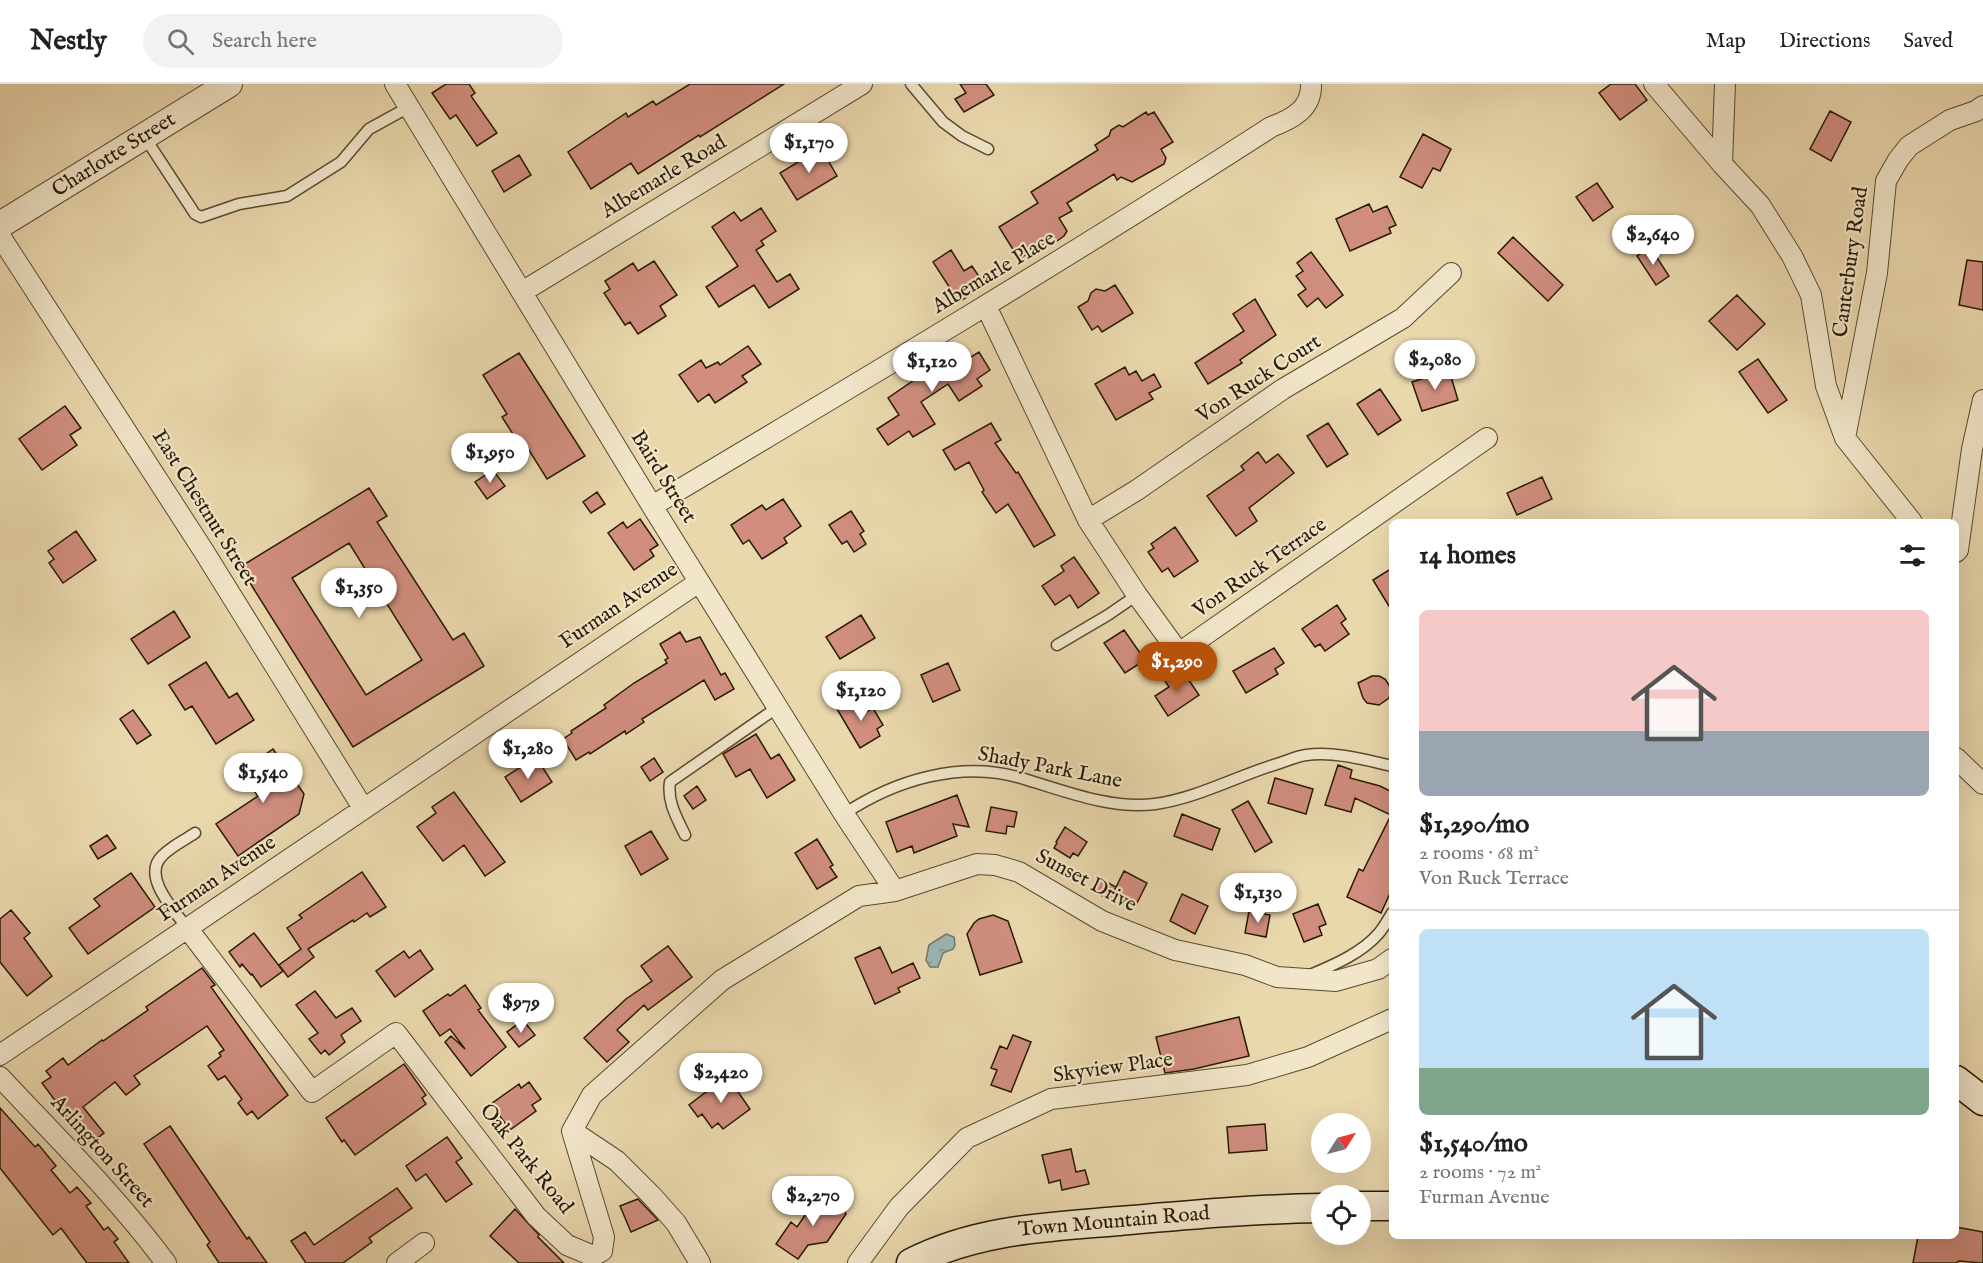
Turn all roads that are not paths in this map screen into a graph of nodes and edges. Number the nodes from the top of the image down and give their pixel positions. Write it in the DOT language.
graph roads {
  1 [pos="229,84"];
  2 [pos="395,84"];
  3 [pos="862,84"];
  4 [pos="911,84"];
  5 [pos="1311,84"];
  6 [pos="1654,84"];
  7 [pos="1725,84"];
  8 [pos="1983,106"];
  9 [pos="409,107"];
  10 [pos="144,136"];
  11 [pos="988,149"];
  12 [pos="1722,164"];
  13 [pos="0,225"];
  14 [pos="0,236"];
  15 [pos="1451,273"];
  16 [pos="522,292"];
  17 [pos="986,306"];
  18 [pos="1983,400"];
  19 [pos="1487,438"];
  20 [pos="1845,438"];
  21 [pos="652,506"];
  22 [pos="1910,519"];
  23 [pos="1088,520"];
  24 [pos="1959,543"];
  25 [pos="699,582"];
  26 [pos="1137,595"];
  27 [pos="1057,645"];
  28 [pos="778,707"];
  29 [pos="1959,761"];
  30 [pos="1389,765"];
  31 [pos="1983,784"];
  32 [pos="363,808"];
  33 [pos="844,814"];
  34 [pos="195,833"];
  35 [pos="685,835"];
  36 [pos="895,891"];
  37 [pos="1389,918"];
  38 [pos="188,929"];
  39 [pos="1389,961"];
  40 [pos="1302,979"];
  41 [pos="1389,1020"];
  42 [pos="1,1056"];
  43 [pos="0,1077"];
  44 [pos="1959,1082"];
  45 [pos="1983,1101"];
  46 [pos="572,1131"];
  47 [pos="1371,1206"];
  48 [pos="1389,1206"];
  49 [pos="1311,1208"];
  50 [pos="424,1243"];
  51 [pos="166,1263"];
  52 [pos="397,1263"];
  53 [pos="700,1263"];
  54 [pos="858,1263"];
  55 [pos="911,1263"];
  1 -- 10 [label="street, Charlotte Street"];
  2 -- 9 [label="street, Baird Street"];
  3 -- 16 [label="street, Albemarle Road"];
  4 -- 11 [label="lane"];
  5 -- 17 [label="street, Albemarle Place"];
  6 -- 12 [label="street"];
  7 -- 12 [label="street"];
  8 -- 20 [label="street, Canterbury Road"];
  9 -- 10 [label="lane"];
  9 -- 16 [label="street, Baird Street"];
  10 -- 13 [label="street, Charlotte Street"];
  12 -- 20 [label="street"];
  14 -- 32 [label="street, East Chestnut Street"];
  15 -- 23 [label="street, Von Ruck Court"];
  16 -- 21 [label="street, Baird Street"];
  17 -- 21 [label="street, Albemarle Place"];
  17 -- 23 [label="street, Von Ruck Terrace"];
  18 -- 24 [label="street"];
  19 -- 26 [label="street, Von Ruck Terrace"];
  20 -- 22 [label="street"];
  21 -- 25 [label="street, Baird Street"];
  23 -- 26 [label="street, Von Ruck Terrace"];
  25 -- 28 [label="street, Baird Street"];
  25 -- 32 [label="street, Furman Avenue"];
  26 -- 27 [label="lane"];
  28 -- 33 [label="street, Baird Street"];
  28 -- 35 [label="lane"];
  29 -- 31 [label="street"];
  30 -- 33 [label="lane, Shady Park Lane"];
  32 -- 38 [label="street, Furman Avenue"];
  33 -- 36 [label="street, Baird Street"];
  34 -- 38 [label="lane"];
  36 -- 40 [label="street, Sunset Drive"];
  36 -- 46 [label="street"];
  37 -- 40 [label="lane"];
  38 -- 42 [label="street, Furman Avenue"];
  38 -- 46 [label="street, Oak Park Road"];
  39 -- 40 [label="street, Sunset Drive"];
  41 -- 54 [label="street, Skyview Place"];
  43 -- 51 [label="street, Arlington Street"];
  44 -- 45 [label="main road"];
  46 -- 53 [label="street"];
  47 -- 48 [label="main road"];
  49 -- 55 [label="main road, Town Mountain Road"];
  50 -- 52 [label="street"];
}
